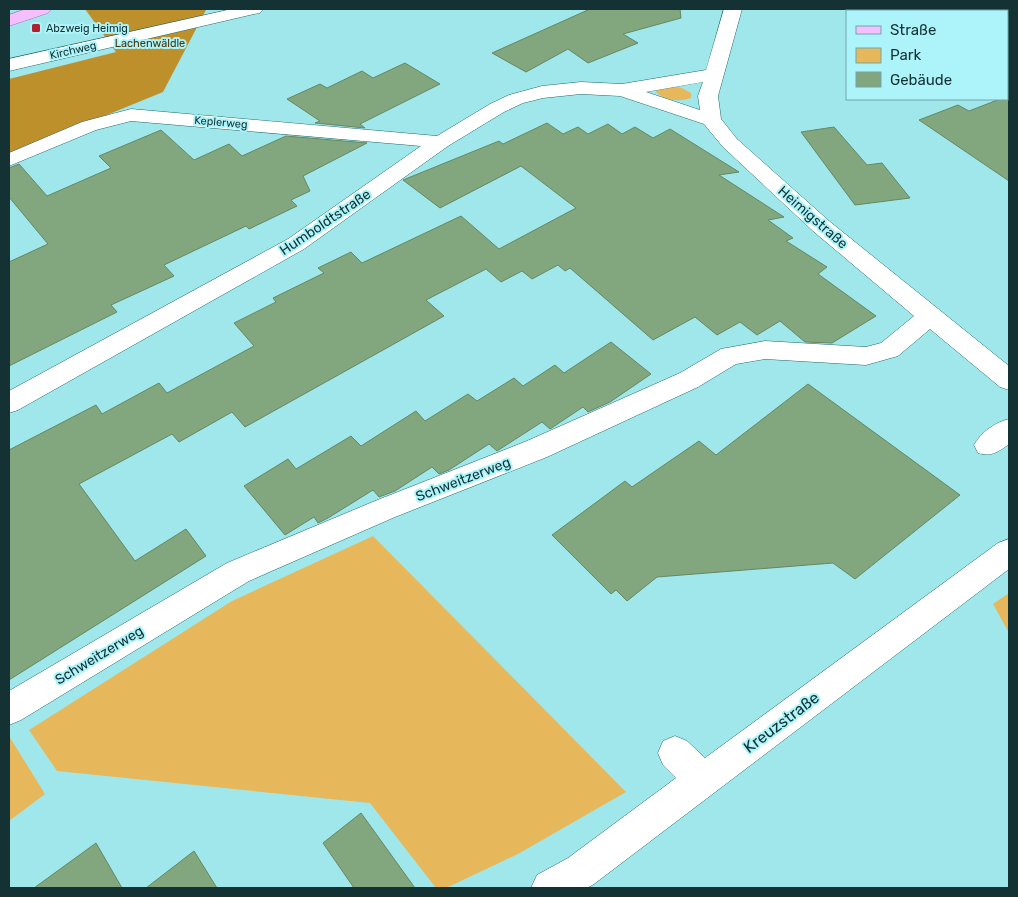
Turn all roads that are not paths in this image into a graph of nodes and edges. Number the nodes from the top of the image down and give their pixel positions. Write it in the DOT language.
graph roads {
  1 [pos="42,9"];
  2 [pos="254,9"];
  3 [pos="733,9"];
  4 [pos="9,21"];
  5 [pos="9,65"];
  6 [pos="713,74"];
  7 [pos="622,90"];
  8 [pos="711,120"];
  9 [pos="441,142"];
  10 [pos="9,160"];
  11 [pos="931,315"];
  12 [pos="1009,380"];
  13 [pos="9,403"];
  14 [pos="1009,552"];
  15 [pos="9,709"];
  16 [pos="675,753"];
  17 [pos="702,780"];
  18 [pos="550,888"];
  1 -- 4 [label="main road"];
  2 -- 5 [label="street, Kirchweg"];
  3 -- 6 [label="street"];
  6 -- 7 [label="street, Humboldtstraße"];
  6 -- 8 [label="street"];
  7 -- 8 [label="street, Humboldtstraße"];
  7 -- 9 [label="street, Humboldtstraße"];
  8 -- 11 [label="street, Heimigstraße"];
  9 -- 10 [label="street, Keplerweg"];
  9 -- 13 [label="street, Humboldtstraße"];
  11 -- 12 [label="street, Heimigstraße"];
  11 -- 15 [label="street, Schweitzerweg"];
  14 -- 17 [label="street, Kreuzstraße"];
  16 -- 17 [label="street"];
  17 -- 18 [label="street, Kreuzstraße"];
}
